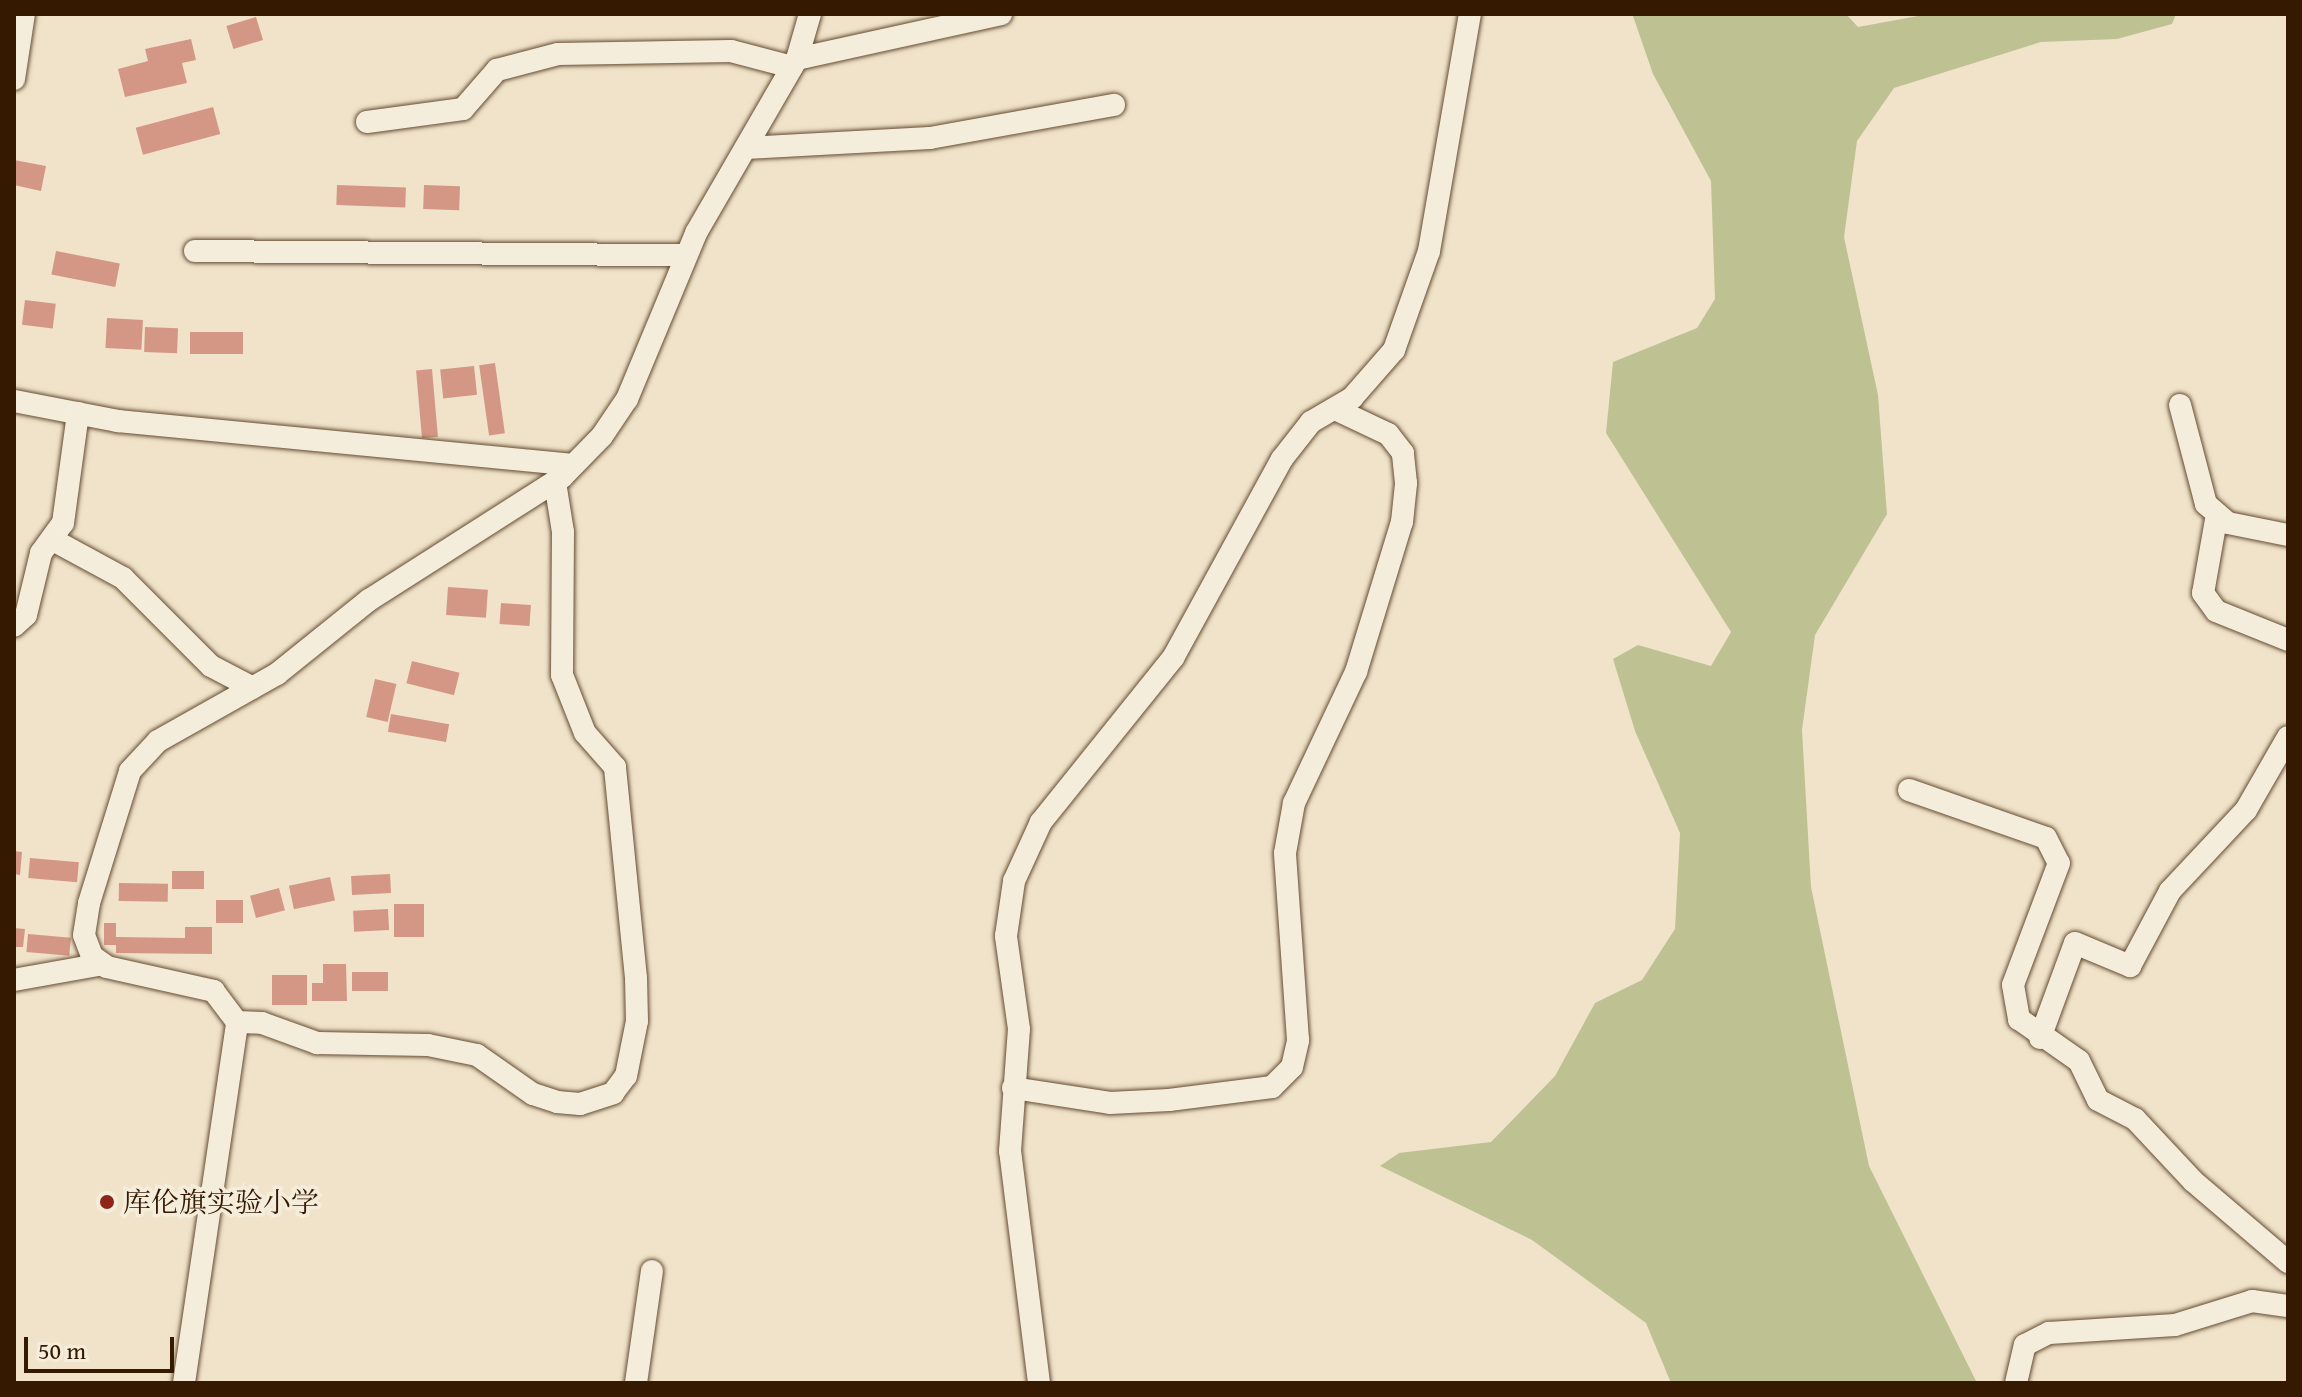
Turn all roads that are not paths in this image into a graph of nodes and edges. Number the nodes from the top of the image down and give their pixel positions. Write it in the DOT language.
graph roads {
  1 [pos="24,14"];
  2 [pos="810,14"];
  3 [pos="1001,14"];
  4 [pos="1470,14"];
  5 [pos="794,63"];
  6 [pos="14,79"];
  7 [pos="1114,105"];
  8 [pos="367,122"];
  9 [pos="746,148"];
  10 [pos="195,251"];
  11 [pos="686,255"];
  12 [pos="14,401"];
  13 [pos="2180,405"];
  14 [pos="1335,409"];
  15 [pos="78,413"];
  16 [pos="573,465"];
  17 [pos="555,482"];
  18 [pos="2217,514"];
  19 [pos="2288,535"];
  20 [pos="53,540"];
  21 [pos="14,626"];
  22 [pos="2288,640"];
  23 [pos="253,688"];
  24 [pos="2288,737"];
  25 [pos="1909,790"];
  26 [pos="103,964"];
  27 [pos="14,980"];
  28 [pos="237,1022"];
  29 [pos="2040,1038"];
  30 [pos="1013,1088"];
  31 [pos="2288,1262"];
  32 [pos="652,1271"];
  33 [pos="2288,1306"];
  34 [pos="184,1383"];
  35 [pos="636,1383"];
  36 [pos="1039,1383"];
  37 [pos="2016,1383"];
  1 -- 6 [label="street"];
  2 -- 5 [label="street"];
  3 -- 5 [label="street"];
  4 -- 14 [label="street"];
  5 -- 8 [label="street"];
  5 -- 9 [label="street"];
  7 -- 9 [label="street"];
  9 -- 11 [label="street"];
  10 -- 11 [label="street"];
  11 -- 16 [label="street"];
  12 -- 15 [label="street"];
  13 -- 18 [label="street"];
  14 -- 30 [label="street"];
  14 -- 30 [label="street"];
  15 -- 16 [label="street"];
  15 -- 20 [label="street"];
  16 -- 17 [label="street"];
  17 -- 23 [label="street"];
  17 -- 28 [label="street"];
  18 -- 19 [label="street"];
  18 -- 22 [label="street"];
  20 -- 21 [label="street"];
  20 -- 23 [label="street"];
  23 -- 26 [label="street"];
  24 -- 29 [label="street"];
  25 -- 29 [label="street"];
  26 -- 27 [label="street"];
  26 -- 28 [label="street"];
  28 -- 34 [label="street"];
  29 -- 31 [label="street"];
  30 -- 36 [label="street"];
  32 -- 35 [label="street"];
  33 -- 37 [label="street"];
}
